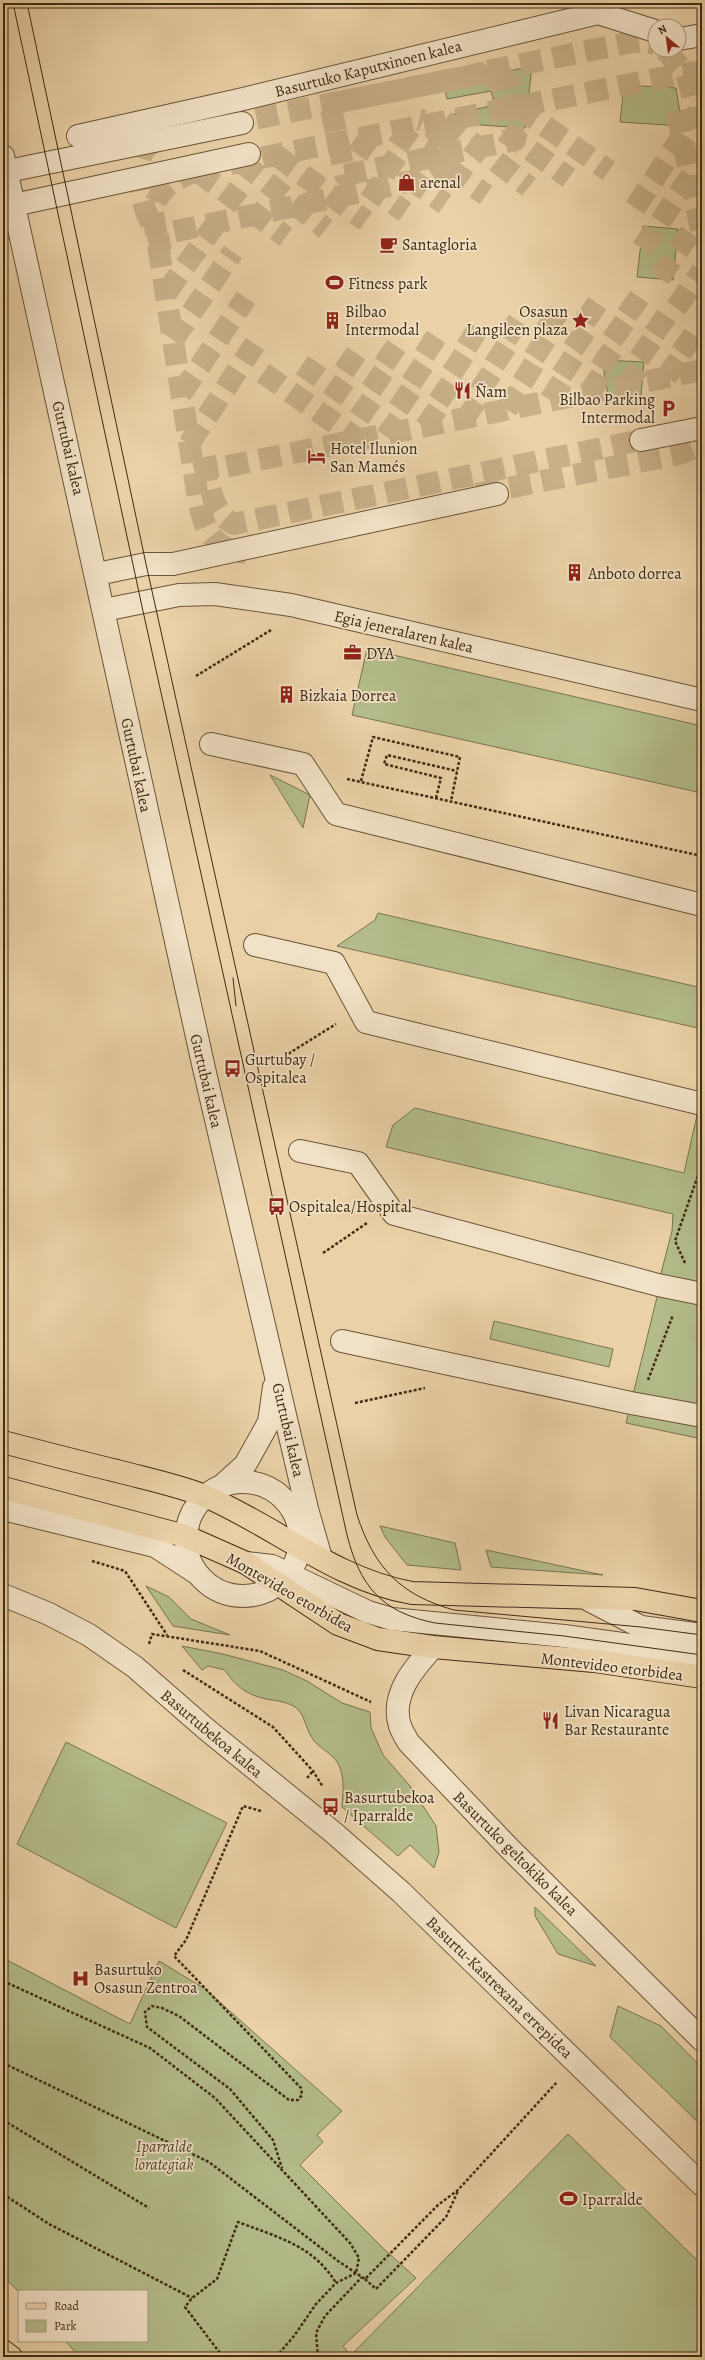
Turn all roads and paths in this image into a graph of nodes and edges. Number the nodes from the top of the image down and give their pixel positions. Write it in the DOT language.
graph roads {
  1 [pos="647,29"];
  2 [pos="702,35"];
  3 [pos="687,38"];
  4 [pos="242,123"];
  5 [pos="78,136"];
  6 [pos="249,154"];
  7 [pos="4,167"];
  8 [pos="14,205"];
  9 [pos="702,428"];
  10 [pos="641,440"];
  11 [pos="497,494"];
  12 [pos="97,574"];
  13 [pos="104,610"];
  14 [pos="259,637"];
  15 [pos="196,676"];
  16 [pos="702,700"];
  17 [pos="211,744"];
  18 [pos="457,771"];
  19 [pos="309,773"];
  20 [pos="361,781"];
  21 [pos="436,798"];
  22 [pos="451,802"];
  23 [pos="702,856"];
  24 [pos="702,905"];
  25 [pos="255,945"];
  26 [pos="333,1026"];
  27 [pos="280,1059"];
  28 [pos="702,1104"];
  29 [pos="300,1151"];
  30 [pos="702,1164"];
  31 [pos="368,1222"];
  32 [pos="675,1241"];
  33 [pos="323,1253"];
  34 [pos="692,1292"];
  35 [pos="342,1341"];
  36 [pos="276,1372"];
  37 [pos="411,1391"];
  38 [pos="355,1403"];
  39 [pos="638,1404"];
  40 [pos="702,1416"];
  41 [pos="3,1442"];
  42 [pos="224,1484"];
  43 [pos="302,1487"];
  44 [pos="3,1488"];
  45 [pos="204,1496"];
  46 [pos="3,1510"];
  47 [pos="299,1524"];
  48 [pos="185,1536"];
  49 [pos="301,1547"];
  50 [pos="321,1558"];
  51 [pos="93,1561"];
  52 [pos="195,1572"];
  53 [pos="283,1580"];
  54 [pos="3,1595"];
  55 [pos="589,1600"];
  56 [pos="702,1611"];
  57 [pos="167,1635"];
  58 [pos="702,1635"];
  59 [pos="433,1647"];
  60 [pos="154,1650"];
  61 [pos="702,1655"];
  62 [pos="176,1666"];
  63 [pos="702,1677"];
  64 [pos="373,1703"];
  65 [pos="324,1789"];
  66 [pos="290,1798"];
  67 [pos="3,1981"];
  68 [pos="702,2040"];
  69 [pos="576,2061"];
  70 [pos="3,2063"];
  71 [pos="3,2120"];
  72 [pos="282,2168"];
  73 [pos="702,2185"];
  74 [pos="458,2190"];
  75 [pos="3,2194"];
  76 [pos="149,2208"];
  77 [pos="356,2274"];
  78 [pos="362,2277"];
  79 [pos="365,2279"];
  80 [pos="336,2283"];
  81 [pos="192,2298"];
  82 [pos="3,2351"];
  83 [pos="11,2357"];
  84 [pos="223,2357"];
  85 [pos="276,2357"];
  86 [pos="318,2357"];
  1 -- 5 [label="street, Basurtuko Kaputxinoen kalea"];
  2 -- 3 [label="street"];
  4 -- 7 [label="street"];
  6 -- 8 [label="street"];
  7 -- 8 [label="street, Gurtubai kalea"];
  8 -- 12 [label="street, Gurtubai kalea"];
  9 -- 10 [label="street"];
  11 -- 12 [label="street"];
  12 -- 13 [label="street, Gurtubai kalea"];
  13 -- 16 [label="street, Egia jeneralaren kalea"];
  13 -- 36 [label="street, Gurtubai kalea"];
  14 -- 15 [label="path"];
  17 -- 19 [label="street"];
  18 -- 20 [label="path"];
  18 -- 21 [label="path"];
  18 -- 22 [label="path"];
  19 -- 20 [label="path"];
  19 -- 24 [label="street"];
  20 -- 21 [label="path"];
  21 -- 22 [label="path"];
  22 -- 23 [label="path"];
  25 -- 28 [label="street"];
  26 -- 27 [label="path"];
  29 -- 34 [label="street"];
  30 -- 32 [label="path"];
  31 -- 33 [label="path"];
  34 -- 39 [label="path"];
  35 -- 39 [label="street"];
  36 -- 42 [label="street, Gurtubai kalea"];
  36 -- 43 [label="street, Gurtubai kalea"];
  37 -- 38 [label="path"];
  39 -- 40 [label="street"];
  41 -- 45 [label="main road"];
  42 -- 45 [label="street"];
  42 -- 47 [label="street"];
  43 -- 47 [label="street, Gurtubai kalea"];
  43 -- 50 [label="street, Gurtubai kalea"];
  44 -- 48 [label="main road, Montevideo etorbidea"];
  45 -- 48 [label="street"];
  45 -- 49 [label="main road"];
  46 -- 52 [label="street"];
  47 -- 49 [label="street"];
  48 -- 52 [label="street"];
  48 -- 53 [label="main road, Montevideo etorbidea"];
  49 -- 50 [label="main road"];
  49 -- 53 [label="street"];
  50 -- 55 [label="main road"];
  51 -- 57 [label="path"];
  52 -- 53 [label="street"];
  53 -- 59 [label="main road, Montevideo etorbidea"];
  53 -- 61 [label="street"];
  54 -- 66 [label="street, Basurtubekoa kalea"];
  55 -- 56 [label="main road"];
  55 -- 58 [label="street"];
  57 -- 60 [label="path"];
  57 -- 64 [label="path"];
  59 -- 63 [label="main road, Montevideo etorbidea"];
  59 -- 68 [label="street, Basurtuko geltokiko kalea"];
  62 -- 65 [label="path"];
  66 -- 69 [label="street, Basurtu-Kastrexana errepidea"];
  66 -- 72 [label="path"];
  67 -- 72 [label="path"];
  69 -- 73 [label="street, Basurtu-Kastrexana errepidea"];
  69 -- 74 [label="path"];
  70 -- 77 [label="path"];
  71 -- 76 [label="path"];
  72 -- 77 [label="path"];
  74 -- 79 [label="path"];
  74 -- 79 [label="path"];
  75 -- 81 [label="path"];
  77 -- 78 [label="path"];
  77 -- 80 [label="path"];
  78 -- 79 [label="path"];
  78 -- 86 [label="path"];
  80 -- 81 [label="path"];
  80 -- 85 [label="path"];
  81 -- 84 [label="path"];
  82 -- 83 [label="main road"];
}
